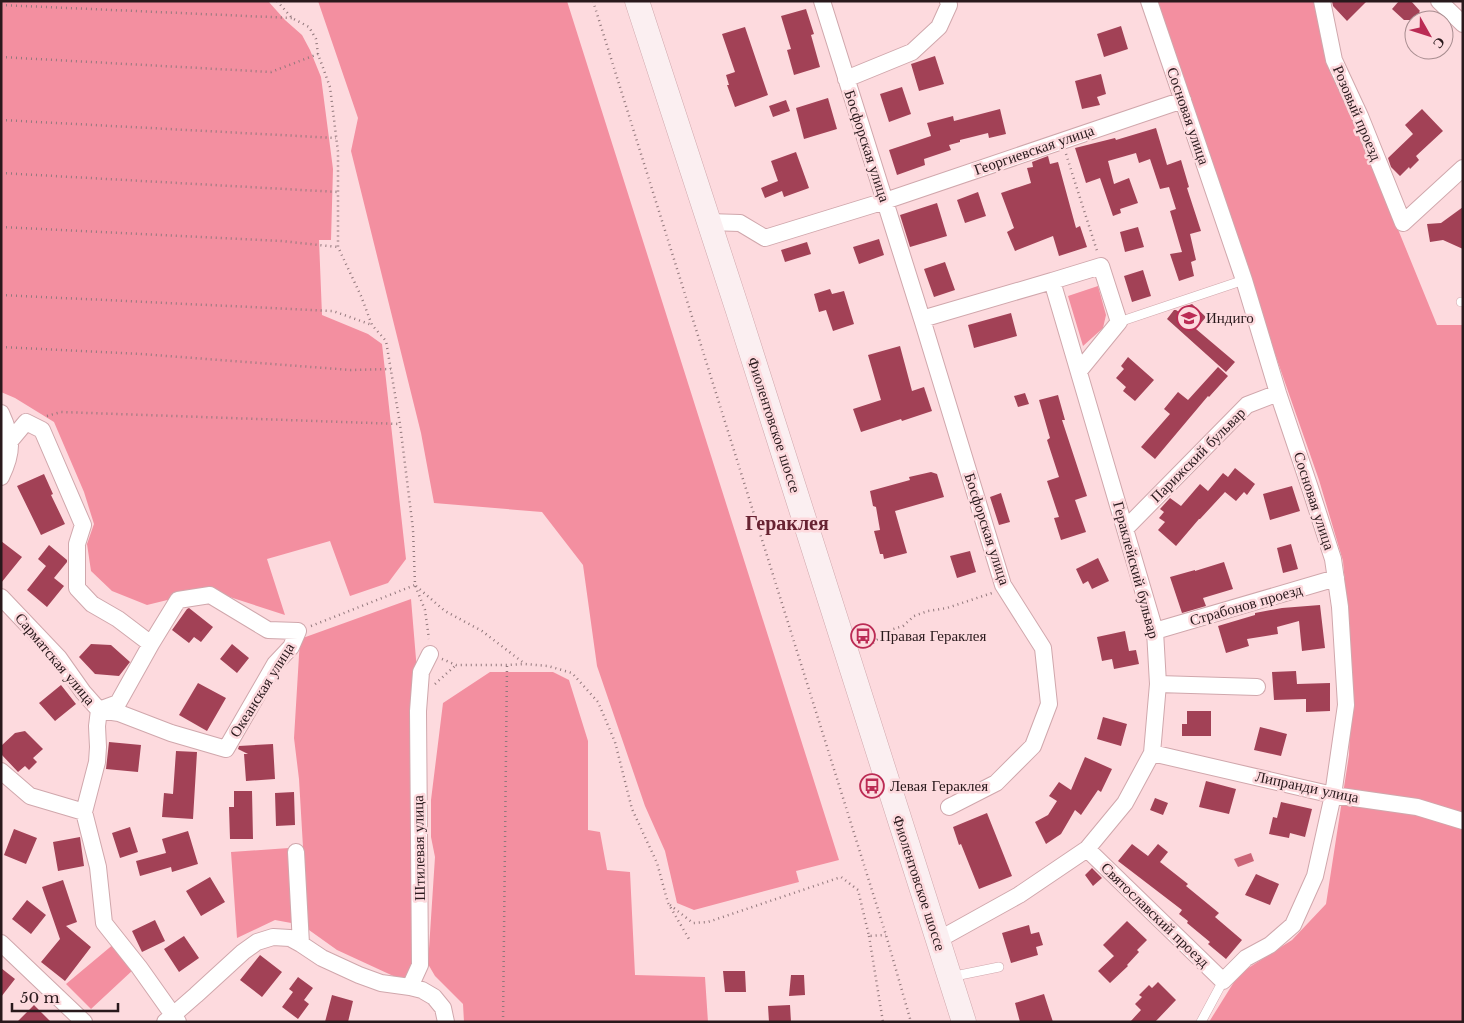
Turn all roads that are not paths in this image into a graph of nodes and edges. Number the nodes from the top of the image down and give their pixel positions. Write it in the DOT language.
graph roads {
  1 [pos="637,1"];
  2 [pos="822,1"];
  3 [pos="948,1"];
  4 [pos="1149,1"];
  5 [pos="1322,1"];
  6 [pos="1439,1"];
  7 [pos="1463,24"];
  8 [pos="846,79"];
  9 [pos="1182,100"];
  10 [pos="1463,168"];
  11 [pos="885,201"];
  12 [pos="708,222"];
  13 [pos="1244,280"];
  14 [pos="1052,281"];
  15 [pos="922,319"];
  16 [pos="1119,322"];
  17 [pos="1079,370"];
  18 [pos="1278,393"];
  19 [pos="1,413"];
  20 [pos="11,440"];
  21 [pos="1,477"];
  22 [pos="1126,528"];
  23 [pos="1336,578"];
  24 [pos="1,597"];
  25 [pos="1155,631"];
  26 [pos="151,644"];
  27 [pos="430,654"];
  28 [pos="1158,684"];
  29 [pos="1257,687"];
  30 [pos="99,710"];
  31 [pos="226,749"];
  32 [pos="1152,753"];
  33 [pos="1,771"];
  34 [pos="1333,794"];
  35 [pos="948,807"];
  36 [pos="84,812"];
  37 [pos="1463,821"];
  38 [pos="1087,849"];
  39 [pos="296,852"];
  40 [pos="938,940"];
  41 [pos="1,943"];
  42 [pos="301,944"];
  43 [pos="999,967"];
  44 [pos="950,977"];
  45 [pos="1223,981"];
  46 [pos="410,987"];
  47 [pos="172,1020"];
  48 [pos="84,1022"];
  49 [pos="446,1022"];
  50 [pos="964,1022"];
  51 [pos="1202,1022"];
  1 -- 12 [label="main road, Фиолентовское шоссе"];
  2 -- 8 [label="street, Босфорская улица"];
  3 -- 8 [label="street"];
  4 -- 9 [label="street, Сосновая улица"];
  5 -- 10 [label="street, Розовый проезд"];
  6 -- 7 [label="street"];
  8 -- 11 [label="street, Босфорская улица"];
  9 -- 11 [label="street, Георгиевская улица"];
  9 -- 13 [label="street, Сосновая улица"];
  11 -- 12 [label="street, Георгиевская улица"];
  11 -- 15 [label="street, Босфорская улица"];
  12 -- 40 [label="main road, Фиолентовское шоссе"];
  13 -- 16 [label="lane"];
  13 -- 18 [label="street, Сосновая улица"];
  14 -- 15 [label="street"];
  14 -- 16 [label="street"];
  14 -- 17 [label="street, Гераклейский бульвар"];
  15 -- 35 [label="street, Босфорская улица"];
  16 -- 17 [label="street"];
  17 -- 22 [label="street, Гераклейский бульвар"];
  18 -- 22 [label="street, Парижский бульвар"];
  18 -- 23 [label="street, Сосновая улица"];
  19 -- 20 [label="street"];
  20 -- 21 [label="street"];
  20 -- 26 [label="street"];
  22 -- 25 [label="street, Гераклейский бульвар"];
  23 -- 25 [label="street, Страбонов проезд"];
  23 -- 34 [label="street, Сосновая улица"];
  24 -- 30 [label="street, Сарматская улица"];
  25 -- 28 [label="street, Гераклейский бульвар"];
  26 -- 30 [label="street"];
  26 -- 31 [label="street, Океанская улица"];
  27 -- 46 [label="street, Штилевая улица"];
  28 -- 29 [label="street"];
  28 -- 32 [label="street, Гераклейский бульвар"];
  30 -- 31 [label="street, Сарматская улица"];
  30 -- 36 [label="street"];
  32 -- 34 [label="street, Липранди улица"];
  32 -- 38 [label="street, Гераклейский бульвар"];
  33 -- 36 [label="street"];
  34 -- 37 [label="street, Липранди улица"];
  34 -- 45 [label="street, Сосновая улица"];
  36 -- 47 [label="street"];
  38 -- 40 [label="street, Гераклейский бульвар"];
  38 -- 45 [label="street, Святославский проезд"];
  39 -- 42 [label="street"];
  40 -- 44 [label="main road, Фиолентовское шоссе"];
  41 -- 48 [label="street"];
  42 -- 46 [label="street"];
  42 -- 47 [label="street"];
  43 -- 44 [label="lane"];
  44 -- 50 [label="main road, Фиолентовское шоссе"];
  45 -- 51 [label="lane"];
  46 -- 49 [label="street"];
}
